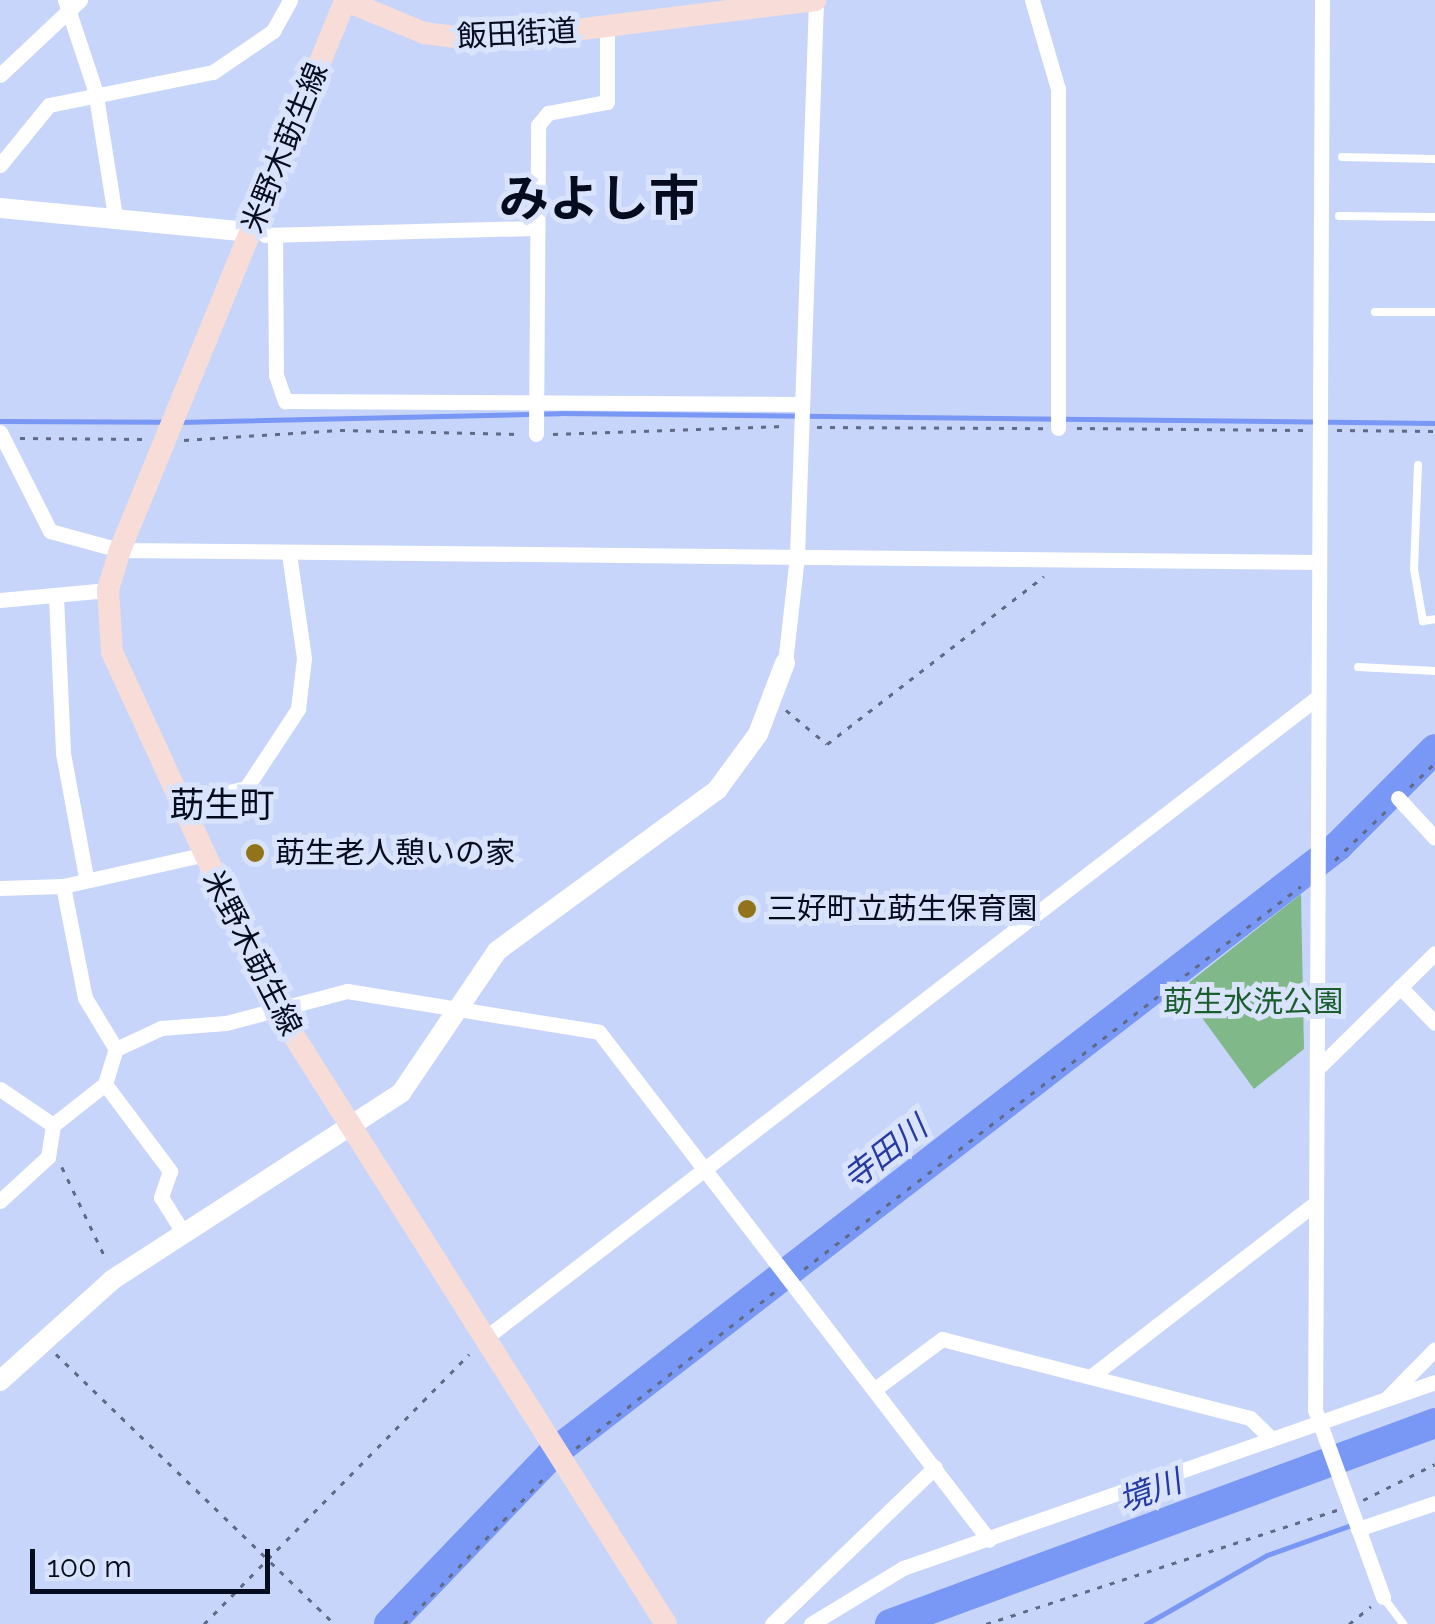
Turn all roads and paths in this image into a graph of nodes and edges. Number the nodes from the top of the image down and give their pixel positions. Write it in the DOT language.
graph roads {
  1 [pos="290,0"];
  2 [pos="344,0"];
  3 [pos="816,0"];
  4 [pos="1032,0"];
  5 [pos="1322,0"];
  6 [pos="72,3"];
  7 [pos="606,28"];
  8 [pos="0,75"];
  9 [pos="94,90"];
  10 [pos="1342,156"];
  11 [pos="1435,159"];
  12 [pos="0,165"];
  13 [pos="0,208"];
  14 [pos="116,216"];
  15 [pos="1339,216"];
  16 [pos="1435,217"];
  17 [pos="537,228"];
  18 [pos="263,234"];
  19 [pos="1375,312"];
  20 [pos="1435,312"];
  21 [pos="536,401"];
  22 [pos="800,404"];
  23 [pos="800,426"];
  24 [pos="1058,428"];
  25 [pos="1316,430"];
  26 [pos="1435,431"];
  27 [pos="536,432"];
  28 [pos="1,436"];
  29 [pos="164,440"];
  30 [pos="1418,466"];
  31 [pos="120,550"];
  32 [pos="290,554"];
  33 [pos="797,556"];
  34 [pos="1062,556"];
  35 [pos="1319,562"];
  36 [pos="108,590"];
  37 [pos="56,597"];
  38 [pos="0,600"];
  39 [pos="1435,619"];
  40 [pos="785,663"];
  41 [pos="1358,667"];
  42 [pos="1435,672"];
  43 [pos="1318,696"];
  44 [pos="774,699"];
  45 [pos="1435,763"];
  46 [pos="1398,798"];
  47 [pos="179,803"];
  48 [pos="1435,838"];
  49 [pos="202,855"];
  50 [pos="1315,865"];
  51 [pos="86,876"];
  52 [pos="63,886"];
  53 [pos="0,888"];
  54 [pos="1435,953"];
  55 [pos="1400,987"];
  56 [pos="275,1006"];
  57 [pos="451,1011"];
  58 [pos="1435,1023"];
  59 [pos="116,1050"];
  60 [pos="1317,1069"];
  61 [pos="105,1084"];
  62 [pos="0,1090"];
  63 [pos="52,1124"];
  64 [pos="351,1132"];
  65 [pos="51,1152"];
  66 [pos="704,1168"];
  67 [pos="0,1201"];
  68 [pos="1313,1204"];
  69 [pos="184,1234"];
  70 [pos="791,1278"];
  71 [pos="112,1280"];
  72 [pos="484,1339"];
  73 [pos="43,1341"];
  74 [pos="1435,1349"];
  75 [pos="1092,1375"];
  76 [pos="0,1381"];
  77 [pos="1435,1382"];
  78 [pos="875,1389"];
  79 [pos="1388,1397"];
  80 [pos="1318,1423"];
  81 [pos="1272,1439"];
  82 [pos="560,1460"];
  83 [pos="1435,1464"];
  84 [pos="934,1467"];
  85 [pos="1347,1502"];
  86 [pos="1435,1504"];
  87 [pos="1358,1529"];
  88 [pos="989,1540"];
  89 [pos="268,1558"];
  90 [pos="1383,1597"];
  91 [pos="204,1624"];
  92 [pos="335,1624"];
  93 [pos="404,1624"];
  94 [pos="666,1624"];
  95 [pos="772,1624"];
  96 [pos="811,1624"];
  97 [pos="986,1624"];
  98 [pos="1349,1624"];
  99 [pos="1403,1624"];
  1 -- 9 [label="street"];
  2 -- 7 [label="main road, 飯田街道"];
  2 -- 18 [label="main road, 米野木莇生線"];
  3 -- 7 [label="main road, 飯田街道"];
  3 -- 22 [label="street"];
  4 -- 24 [label="street"];
  5 -- 25 [label="street"];
  6 -- 8 [label="street"];
  6 -- 9 [label="street"];
  7 -- 17 [label="street"];
  9 -- 12 [label="street"];
  9 -- 14 [label="street"];
  10 -- 11 [label="lane"];
  13 -- 14 [label="street"];
  14 -- 18 [label="street"];
  15 -- 16 [label="lane"];
  17 -- 18 [label="street"];
  17 -- 21 [label="street"];
  18 -- 21 [label="street"];
  18 -- 29 [label="main road, 米野木莇生線"];
  19 -- 20 [label="lane"];
  21 -- 22 [label="street"];
  21 -- 27 [label="street"];
  22 -- 23 [label="street"];
  23 -- 24 [label="path"];
  23 -- 27 [label="path"];
  23 -- 33 [label="street"];
  24 -- 25 [label="path"];
  25 -- 26 [label="path"];
  25 -- 35 [label="street"];
  27 -- 29 [label="path"];
  28 -- 29 [label="path"];
  28 -- 31 [label="street"];
  29 -- 31 [label="main road, 米野木莇生線"];
  30 -- 39 [label="lane"];
  31 -- 32 [label="street"];
  31 -- 36 [label="main road, 米野木莇生線"];
  32 -- 33 [label="street"];
  32 -- 47 [label="street"];
  33 -- 34 [label="street"];
  33 -- 40 [label="street"];
  34 -- 35 [label="street"];
  34 -- 44 [label="path"];
  35 -- 43 [label="street"];
  36 -- 37 [label="street"];
  36 -- 47 [label="main road, 米野木莇生線"];
  37 -- 38 [label="street"];
  37 -- 51 [label="street"];
  40 -- 44 [label="street"];
  41 -- 42 [label="lane"];
  43 -- 50 [label="street"];
  43 -- 66 [label="street"];
  44 -- 57 [label="street"];
  45 -- 46 [label="path"];
  46 -- 48 [label="street"];
  46 -- 50 [label="path"];
  47 -- 49 [label="main road, 米野木莇生線"];
  49 -- 51 [label="street"];
  49 -- 56 [label="main road, 米野木莇生線"];
  50 -- 60 [label="street"];
  50 -- 70 [label="path"];
  51 -- 52 [label="street"];
  52 -- 53 [label="street"];
  52 -- 59 [label="street"];
  54 -- 55 [label="street"];
  55 -- 58 [label="street"];
  55 -- 60 [label="street"];
  56 -- 57 [label="street"];
  56 -- 59 [label="street"];
  56 -- 64 [label="main road, 米野木莇生線"];
  57 -- 64 [label="street"];
  57 -- 66 [label="street"];
  59 -- 61 [label="street"];
  60 -- 68 [label="street"];
  61 -- 63 [label="street"];
  61 -- 69 [label="street"];
  62 -- 63 [label="street"];
  63 -- 65 [label="street"];
  64 -- 69 [label="street"];
  64 -- 72 [label="main road, 米野木莇生線"];
  65 -- 67 [label="street"];
  65 -- 71 [label="path"];
  66 -- 70 [label="street"];
  66 -- 72 [label="street"];
  68 -- 75 [label="street"];
  68 -- 80 [label="street"];
  69 -- 71 [label="street"];
  70 -- 78 [label="street"];
  70 -- 82 [label="path"];
  71 -- 73 [label="street"];
  72 -- 82 [label="main road, 米野木莇生線"];
  72 -- 89 [label="path"];
  73 -- 76 [label="street"];
  73 -- 89 [label="path"];
  74 -- 79 [label="street"];
  75 -- 78 [label="street"];
  75 -- 81 [label="street"];
  77 -- 79 [label="street"];
  78 -- 84 [label="street"];
  79 -- 80 [label="street"];
  80 -- 81 [label="street"];
  80 -- 85 [label="street"];
  81 -- 88 [label="street"];
  82 -- 93 [label="path"];
  82 -- 94 [label="main road, 米野木莇生線"];
  83 -- 85 [label="path"];
  84 -- 88 [label="street"];
  84 -- 95 [label="street"];
  85 -- 87 [label="street"];
  85 -- 97 [label="path"];
  86 -- 87 [label="street"];
  87 -- 90 [label="street"];
  88 -- 96 [label="street"];
  89 -- 91 [label="path"];
  89 -- 92 [label="path"];
  90 -- 98 [label="path"];
  90 -- 99 [label="lane"];
}
